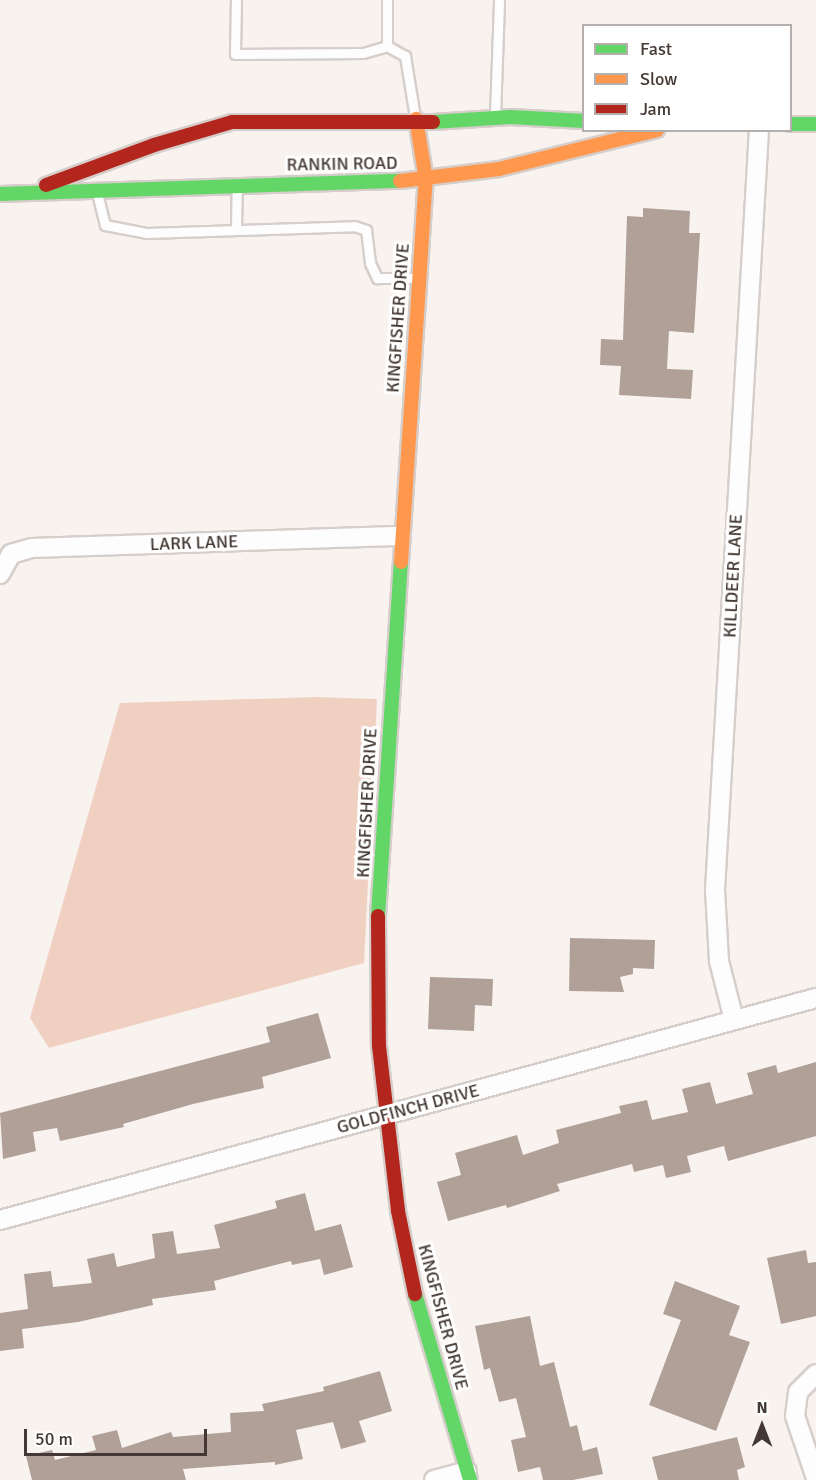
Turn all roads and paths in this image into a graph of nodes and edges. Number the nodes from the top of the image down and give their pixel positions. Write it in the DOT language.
graph roads {
  1 [pos="236,0"];
  2 [pos="387,0"];
  3 [pos="499,0"];
  4 [pos="387,46"];
  5 [pos="495,118"];
  6 [pos="416,119"];
  7 [pos="582,121"];
  8 [pos="792,124"];
  9 [pos="816,124"];
  10 [pos="649,132"];
  11 [pos="759,132"];
  12 [pos="426,180"];
  13 [pos="237,185"];
  14 [pos="96,191"];
  15 [pos="0,194"];
  16 [pos="23,194"];
  17 [pos="236,230"];
  18 [pos="418,278"];
  19 [pos="401,536"];
  20 [pos="0,574"];
  21 [pos="816,998"];
  22 [pos="734,1020"];
  23 [pos="385,1115"];
  24 [pos="0,1220"];
  25 [pos="816,1374"];
  26 [pos="469,1475"];
  27 [pos="816,1478"];
  28 [pos="434,1480"];
  1 -- 4 [label="lane"];
  2 -- 4 [label="lane"];
  3 -- 5 [label="lane"];
  4 -- 6 [label="lane"];
  5 -- 6 [label="street, RANKIN ROAD"];
  5 -- 7 [label="street, RANKIN ROAD"];
  6 -- 12 [label="street, KINGFISHER DRIVE"];
  6 -- 16 [label="street, RANKIN ROAD"];
  8 -- 9 [label="street"];
  10 -- 12 [label="street, RANKIN ROAD"];
  11 -- 22 [label="street, KILLDEER LANE"];
  12 -- 13 [label="street, RANKIN ROAD"];
  12 -- 18 [label="street, KINGFISHER DRIVE"];
  13 -- 14 [label="street, RANKIN ROAD"];
  13 -- 17 [label="lane"];
  14 -- 16 [label="street, RANKIN ROAD"];
  14 -- 17 [label="lane"];
  15 -- 16 [label="street, RANKIN ROAD"];
  17 -- 18 [label="lane"];
  18 -- 19 [label="street, KINGFISHER DRIVE"];
  19 -- 20 [label="street, LARK LANE"];
  19 -- 23 [label="street, KINGFISHER DRIVE"];
  21 -- 22 [label="street, GOLDFINCH DRIVE"];
  22 -- 23 [label="street, GOLDFINCH DRIVE"];
  23 -- 24 [label="street, GOLDFINCH DRIVE"];
  23 -- 26 [label="street, KINGFISHER DRIVE"];
  25 -- 27 [label="street"];
  26 -- 28 [label="street"];
}
